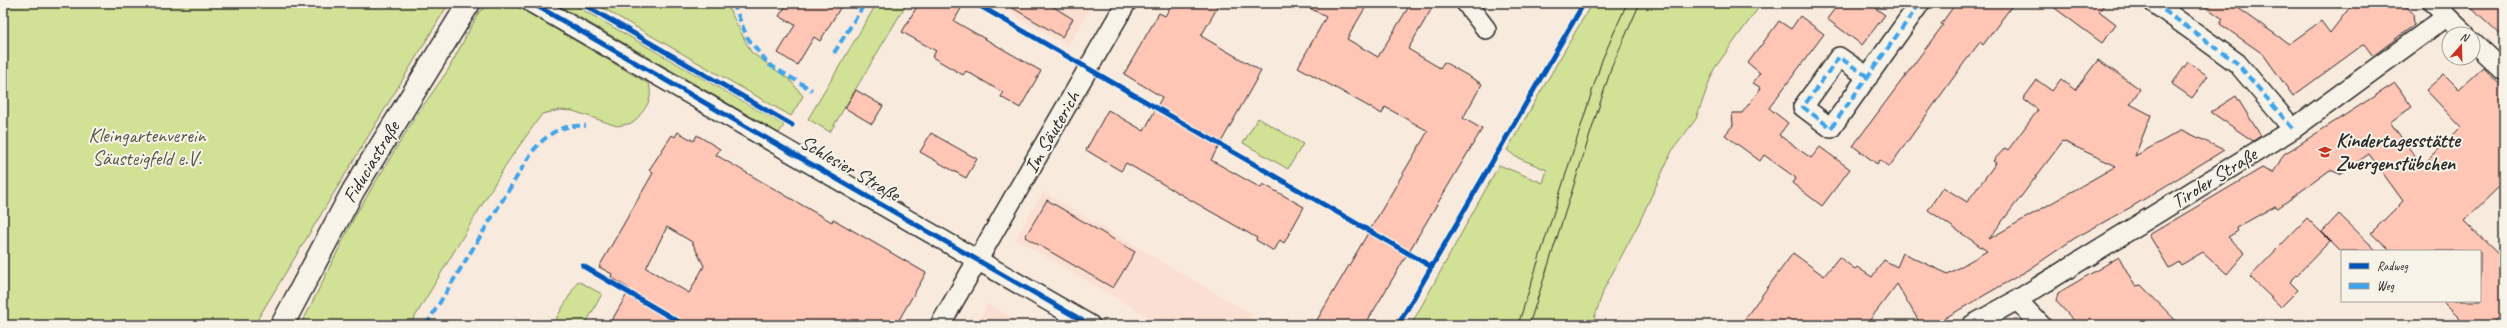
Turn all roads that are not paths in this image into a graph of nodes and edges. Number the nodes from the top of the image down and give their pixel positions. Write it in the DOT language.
graph roads {
  1 [pos="469,3"];
  2 [pos="532,3"];
  3 [pos="1126,3"];
  4 [pos="1466,3"];
  5 [pos="1920,3"];
  6 [pos="2154,3"];
  7 [pos="2433,3"];
  8 [pos="2446,16"];
  9 [pos="2457,26"];
  10 [pos="1486,29"];
  11 [pos="2481,49"];
  12 [pos="2504,71"];
  13 [pos="1868,77"];
  14 [pos="2293,129"];
  15 [pos="978,260"];
  16 [pos="2017,300"];
  17 [pos="282,325"];
  18 [pos="940,325"];
  19 [pos="1090,325"];
  20 [pos="1972,325"];
  21 [pos="2041,325"];
  1 -- 17 [label="main road, Fiduciastraße"];
  2 -- 15 [label="street, Schlesier Straße"];
  3 -- 15 [label="street, Im Säuterich"];
  4 -- 10 [label="street"];
  5 -- 13 [label="street"];
  6 -- 14 [label="street"];
  7 -- 8 [label="street"];
  8 -- 9 [label="street"];
  8 -- 14 [label="street, Tiroler Straße"];
  11 -- 12 [label="street"];
  14 -- 16 [label="street, Tiroler Straße"];
  15 -- 18 [label="street, Im Säuterich"];
  15 -- 19 [label="street, Schlesier Straße"];
  16 -- 20 [label="street, Tiroler Straße"];
  16 -- 21 [label="street"];
}
